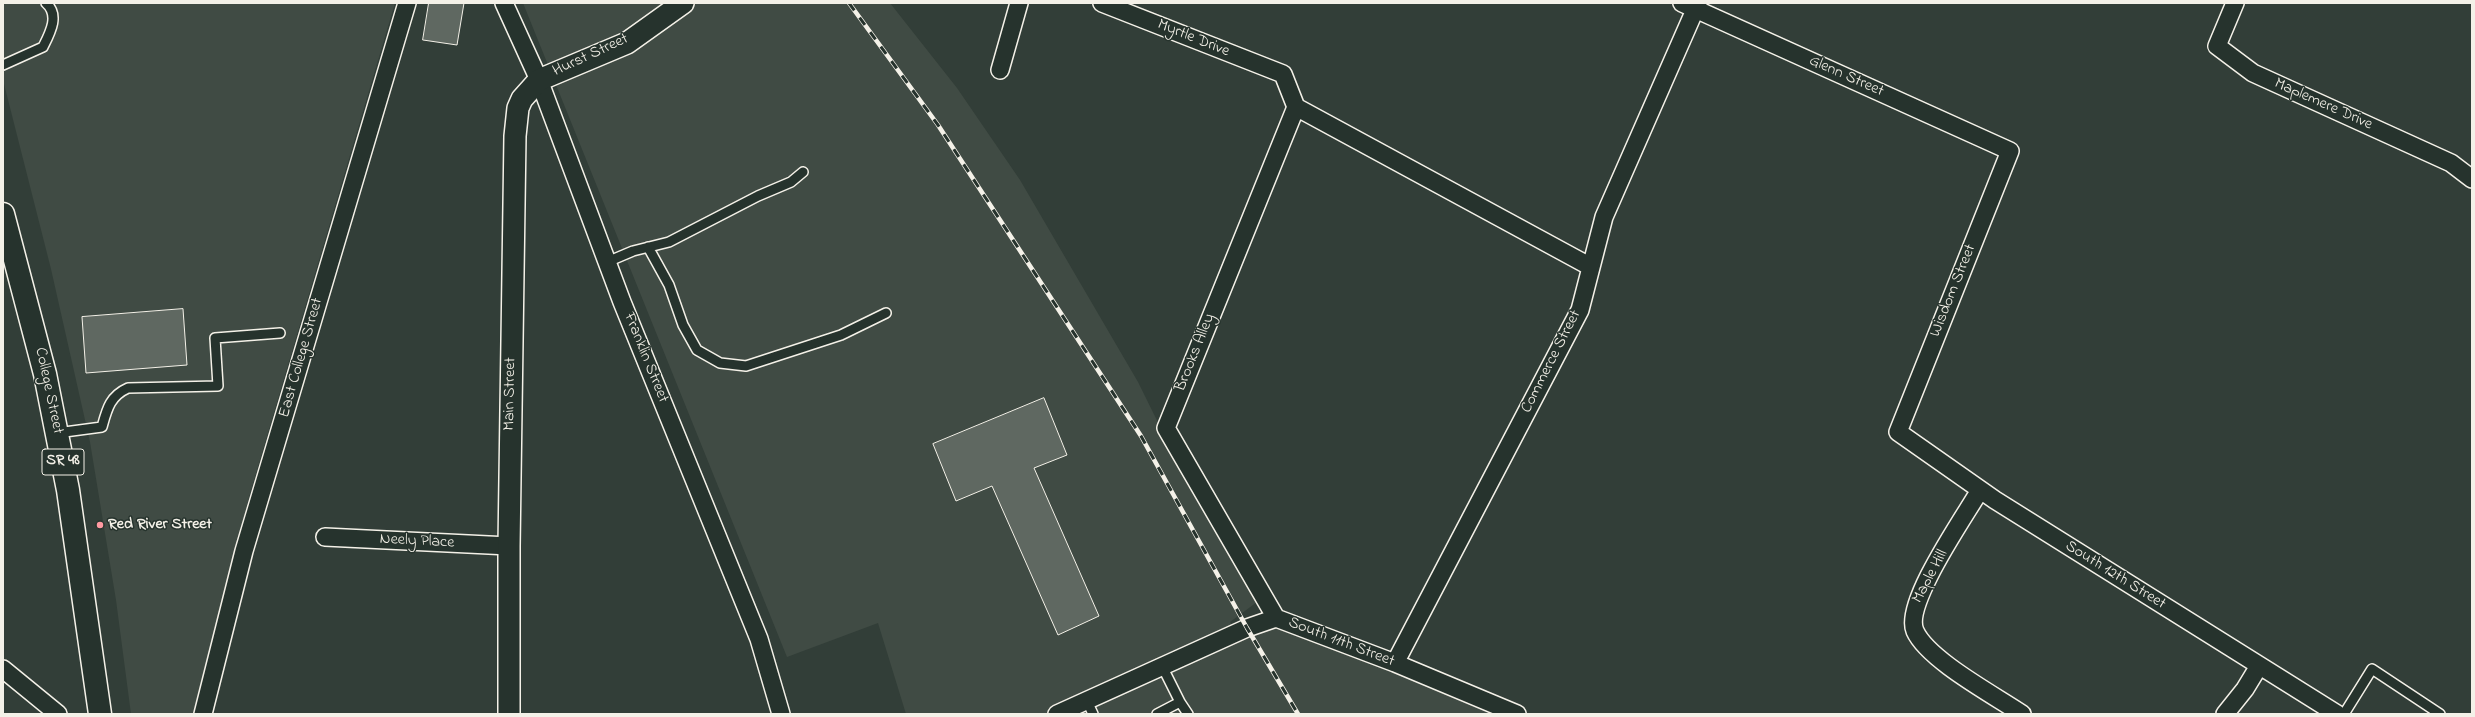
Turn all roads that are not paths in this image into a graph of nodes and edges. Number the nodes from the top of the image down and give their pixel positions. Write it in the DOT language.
graph roads {
  1 [pos="46,3"];
  2 [pos="407,3"];
  3 [pos="504,3"];
  4 [pos="682,3"];
  5 [pos="1019,3"];
  6 [pos="1102,3"];
  7 [pos="2235,3"];
  8 [pos="1692,5"];
  9 [pos="3,65"];
  10 [pos="1000,70"];
  11 [pos="539,80"];
  12 [pos="1296,107"];
  13 [pos="2010,151"];
  14 [pos="803,172"];
  15 [pos="2472,179"];
  16 [pos="3,214"];
  17 [pos="648,247"];
  18 [pos="607,262"];
  19 [pos="1591,267"];
  20 [pos="886,313"];
  21 [pos="280,333"];
  22 [pos="1898,432"];
  23 [pos="57,433"];
  24 [pos="1980,490"];
  25 [pos="325,537"];
  26 [pos="509,546"];
  27 [pos="1276,618"];
  28 [pos="1395,664"];
  29 [pos="1162,666"];
  30 [pos="2260,666"];
  31 [pos="3,670"];
  32 [pos="1180,702"];
  33 [pos="1090,707"];
  34 [pos="58,714"];
  35 [pos="100,714"];
  36 [pos="203,714"];
  37 [pos="509,714"];
  38 [pos="781,714"];
  39 [pos="1057,714"];
  40 [pos="1156,714"];
  41 [pos="1188,714"];
  42 [pos="1516,714"];
  43 [pos="2022,714"];
  44 [pos="2225,714"];
  45 [pos="2337,714"];
  46 [pos="2344,714"];
  47 [pos="2440,714"];
  1 -- 9 [label="lane"];
  2 -- 36 [label="street, East College Street"];
  3 -- 11 [label="street, Franklin Street"];
  4 -- 11 [label="street, Hurst Street"];
  5 -- 10 [label="street"];
  6 -- 12 [label="street, Myrtle Drive"];
  7 -- 15 [label="street, Maplemere Drive"];
  8 -- 13 [label="street, Glenn Street"];
  8 -- 19 [label="street, Commerce Street"];
  11 -- 18 [label="street, Franklin Street"];
  11 -- 26 [label="street, Main Street"];
  12 -- 19 [label="street"];
  12 -- 27 [label="street, Brooks Alley"];
  13 -- 22 [label="street, Wisdom Street"];
  14 -- 17 [label="lane"];
  16 -- 23 [label="main road, College Street / SR 48"];
  17 -- 18 [label="lane"];
  17 -- 20 [label="lane"];
  18 -- 38 [label="street, Franklin Street"];
  19 -- 28 [label="street, Commerce Street"];
  21 -- 23 [label="lane"];
  22 -- 24 [label="street, South 12th Street"];
  23 -- 35 [label="main road, College Street / SR 48"];
  24 -- 30 [label="street, South 12th Street"];
  24 -- 43 [label="street, Maple Hill"];
  25 -- 26 [label="street, Neely Place"];
  26 -- 37 [label="street, Main Street"];
  27 -- 28 [label="street, South 11th Street"];
  27 -- 29 [label="street, South 11th Street"];
  28 -- 42 [label="street, South 11th Street"];
  29 -- 32 [label="lane"];
  29 -- 33 [label="street, South 11th Street"];
  30 -- 44 [label="street"];
  30 -- 45 [label="street, South 12th Street"];
  31 -- 34 [label="street"];
  32 -- 40 [label="lane"];
  32 -- 41 [label="lane"];
  33 -- 39 [label="street, South 11th Street"];
  46 -- 47 [label="lane"];
}
